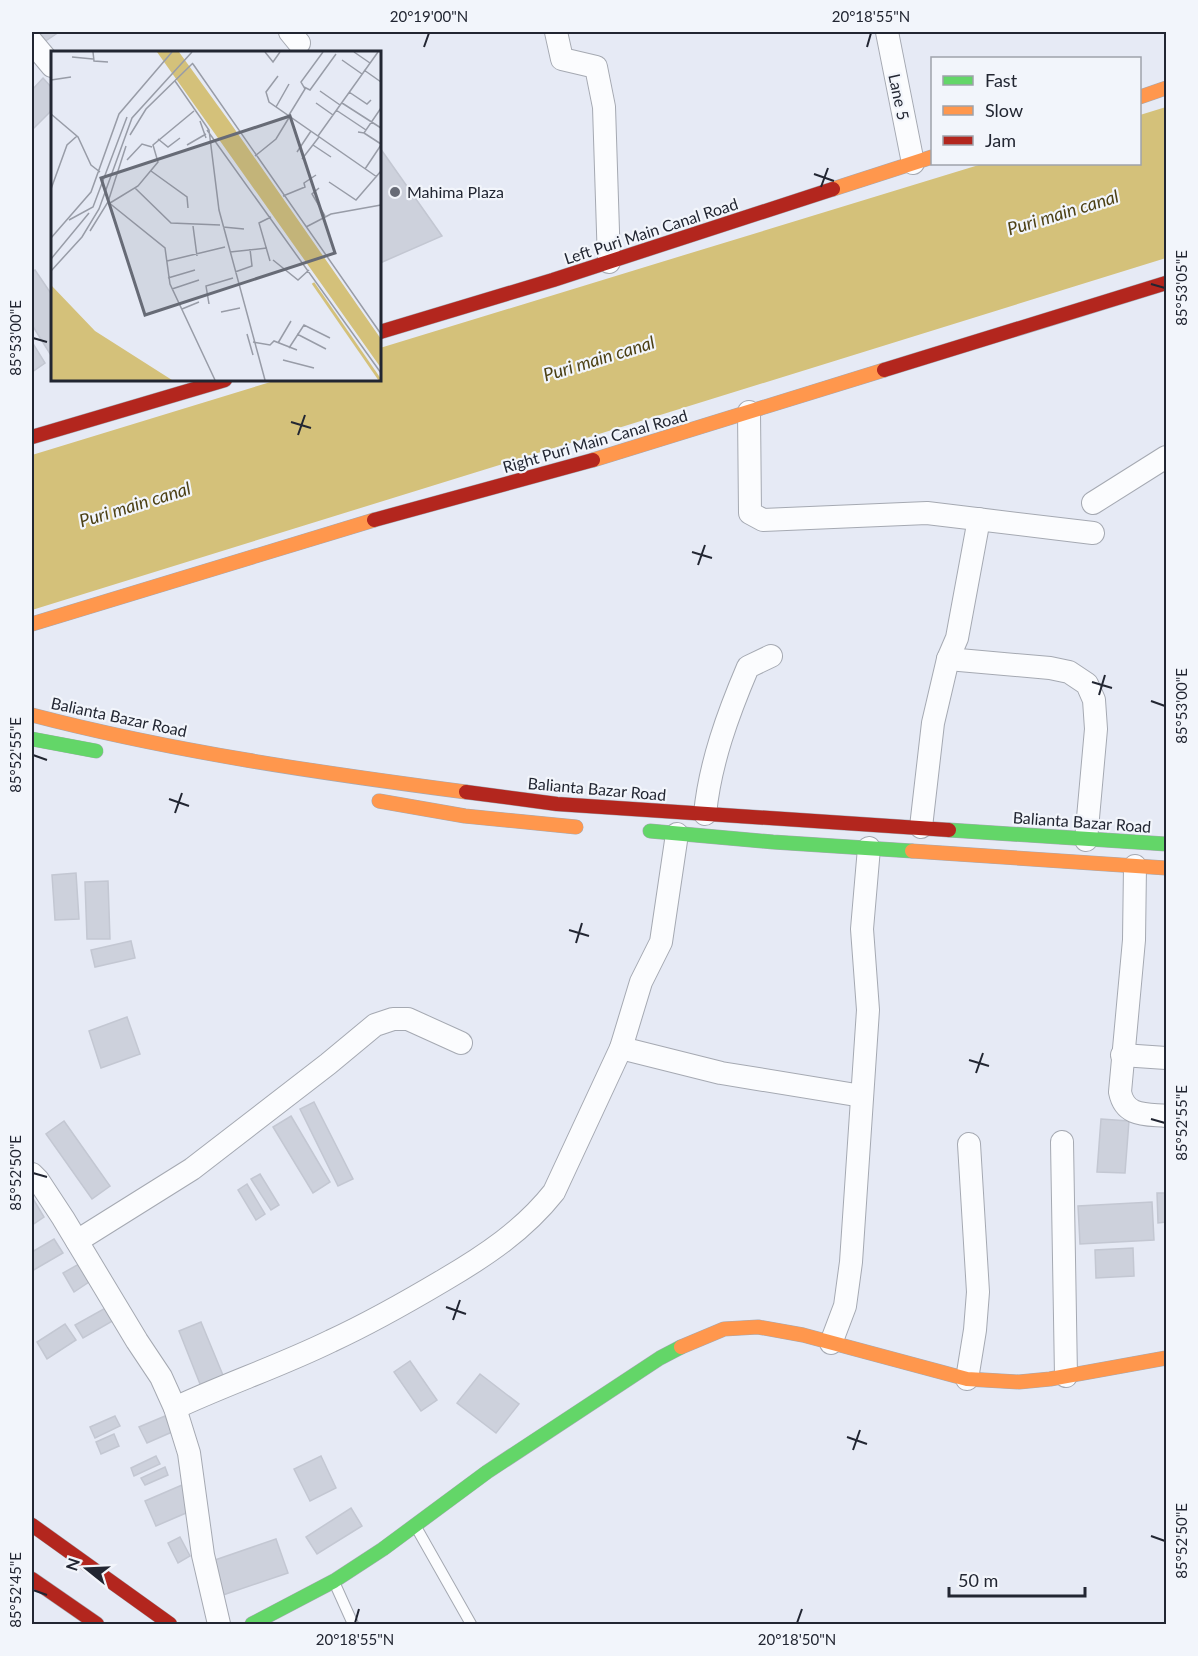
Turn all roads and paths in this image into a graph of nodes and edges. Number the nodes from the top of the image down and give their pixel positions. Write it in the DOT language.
graph roads {
  1 [pos="556,32"];
  2 [pos="887,32"];
  3 [pos="32,42"];
  4 [pos="51,65"];
  5 [pos="1167,88"];
  6 [pos="1141,97"];
  7 [pos="923,160"];
  8 [pos="609,262"];
  9 [pos="1167,283"];
  10 [pos="381,332"];
  11 [pos="220,381"];
  12 [pos="749,412"];
  13 [pos="32,437"];
  14 [pos="1167,457"];
  15 [pos="1094,503"];
  16 [pos="979,519"];
  17 [pos="1093,533"];
  18 [pos="32,624"];
  19 [pos="771,656"];
  20 [pos="948,659"];
  21 [pos="32,714"];
  22 [pos="32,739"];
  23 [pos="107,753"];
  24 [pos="361,798"];
  25 [pos="705,814"];
  26 [pos="585,827"];
  27 [pos="921,827"];
  28 [pos="631,830"];
  29 [pos="677,834"];
  30 [pos="1086,840"];
  31 [pos="1167,844"];
  32 [pos="869,848"];
  33 [pos="1135,866"];
  34 [pos="1167,868"];
  35 [pos="461,1043"];
  36 [pos="621,1048"];
  37 [pos="1122,1055"];
  38 [pos="1167,1058"];
  39 [pos="862,1096"];
  40 [pos="1167,1116"];
  41 [pos="1062,1142"];
  42 [pos="969,1144"];
  43 [pos="32,1174"];
  44 [pos="77,1241"];
  45 [pos="831,1343"];
  46 [pos="1167,1358"];
  47 [pos="1066,1376"];
  48 [pos="967,1379"];
  49 [pos="175,1408"];
  50 [pos="415,1526"];
  51 [pos="33,1529"];
  52 [pos="76,1557"];
  53 [pos="54,1558"];
  54 [pos="34,1574"];
  55 [pos="334,1581"];
  56 [pos="97,1624"];
  57 [pos="170,1624"];
  58 [pos="219,1624"];
  59 [pos="252,1624"];
  60 [pos="353,1624"];
  61 [pos="471,1624"];
  1 -- 8 [label="street"];
  2 -- 7 [label="street, Lane 5"];
  3 -- 4 [label="street"];
  5 -- 6 [label="main road"];
  7 -- 8 [label="main road, Left Puri Main Canal Road"];
  8 -- 10 [label="main road, Left Puri Main Canal Road"];
  9 -- 12 [label="main road, Right Puri Main Canal Road"];
  11 -- 13 [label="main road"];
  12 -- 16 [label="street"];
  12 -- 18 [label="main road, Right Puri Main Canal Road"];
  14 -- 15 [label="street"];
  16 -- 17 [label="street"];
  16 -- 20 [label="street"];
  19 -- 25 [label="street"];
  20 -- 27 [label="street"];
  20 -- 30 [label="street"];
  21 -- 25 [label="main road, Balianta Bazar Road"];
  22 -- 23 [label="main road"];
  24 -- 26 [label="main road"];
  25 -- 27 [label="main road, Balianta Bazar Road"];
  27 -- 30 [label="main road, Balianta Bazar Road"];
  28 -- 29 [label="main road"];
  29 -- 32 [label="main road"];
  29 -- 36 [label="street"];
  30 -- 31 [label="main road, Balianta Bazar Road"];
  32 -- 33 [label="main road"];
  32 -- 39 [label="street"];
  33 -- 34 [label="main road"];
  33 -- 37 [label="street"];
  35 -- 44 [label="street"];
  36 -- 39 [label="street"];
  36 -- 49 [label="street"];
  37 -- 38 [label="street"];
  37 -- 40 [label="street"];
  39 -- 45 [label="street"];
  41 -- 47 [label="street"];
  42 -- 48 [label="street"];
  43 -- 44 [label="street"];
  44 -- 49 [label="street"];
  45 -- 48 [label="main road"];
  45 -- 50 [label="main road"];
  46 -- 47 [label="main road"];
  47 -- 48 [label="main road"];
  49 -- 58 [label="street"];
  50 -- 55 [label="main road"];
  50 -- 61 [label="lane"];
  51 -- 52 [label="main road"];
  52 -- 53 [label="main road"];
  52 -- 57 [label="main road"];
  54 -- 56 [label="main road"];
  55 -- 59 [label="main road"];
  55 -- 60 [label="lane"];
}
